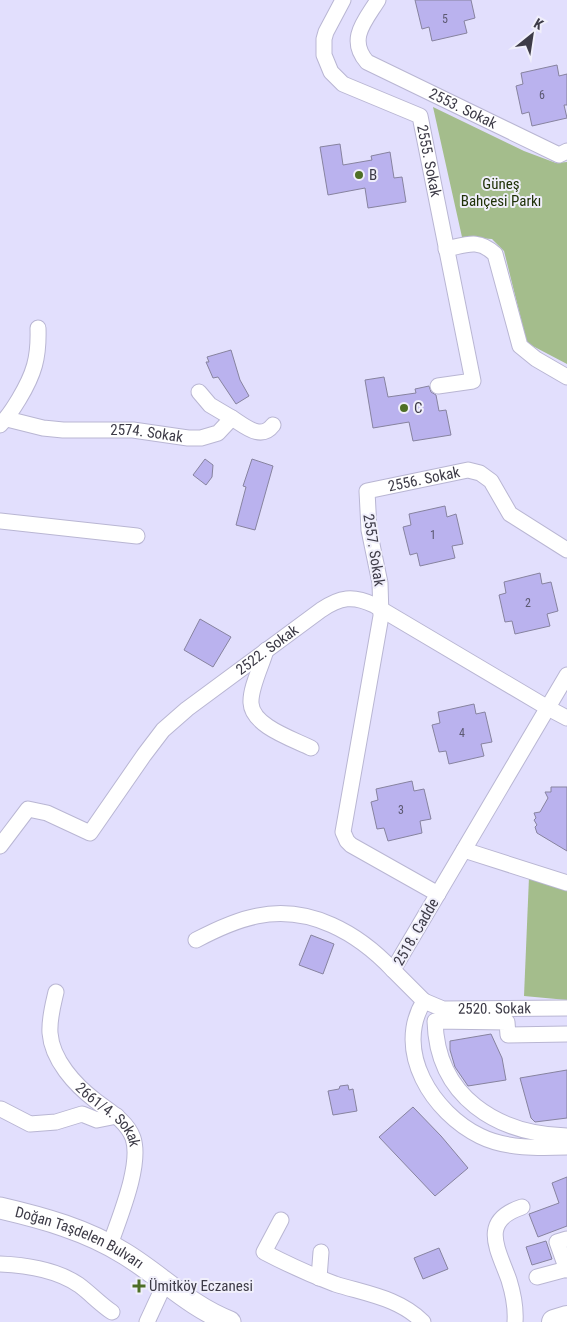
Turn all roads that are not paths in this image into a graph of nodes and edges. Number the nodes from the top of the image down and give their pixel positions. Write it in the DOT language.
graph roads {
  1 [pos="343,0"];
  2 [pos="378,0"];
  3 [pos="563,153"];
  4 [pos="446,249"];
  5 [pos="38,328"];
  6 [pos="567,377"];
  7 [pos="438,386"];
  8 [pos="200,392"];
  9 [pos="232,418"];
  10 [pos="3,422"];
  11 [pos="273,425"];
  12 [pos="367,491"];
  13 [pos="0,521"];
  14 [pos="137,536"];
  15 [pos="567,550"];
  16 [pos="381,609"];
  17 [pos="266,650"];
  18 [pos="567,675"];
  19 [pos="548,708"];
  20 [pos="567,718"];
  21 [pos="311,748"];
  22 [pos="0,846"];
  23 [pos="464,850"];
  24 [pos="567,883"];
  25 [pos="438,894"];
  26 [pos="196,940"];
  27 [pos="393,970"];
  28 [pos="56,992"];
  29 [pos="424,1001"];
  30 [pos="567,1008"];
  31 [pos="567,1034"];
  32 [pos="0,1109"];
  33 [pos="117,1116"];
  34 [pos="567,1136"];
  35 [pos="567,1147"];
  36 [pos="522,1207"];
  37 [pos="0,1208"];
  38 [pos="281,1220"];
  39 [pos="567,1239"];
  40 [pos="110,1245"];
  41 [pos="321,1252"];
  42 [pos="0,1264"];
  43 [pos="567,1269"];
  44 [pos="318,1278"];
  45 [pos="537,1278"];
  46 [pos="165,1283"];
  47 [pos="112,1312"];
  48 [pos="567,1318"];
  49 [pos="147,1322"];
  50 [pos="230,1322"];
  51 [pos="423,1322"];
  52 [pos="515,1322"];
  53 [pos="554,1322"];
  1 -- 4 [label="street, 2555. Sokak"];
  2 -- 3 [label="street, 2553. Sokak"];
  4 -- 6 [label="street"];
  4 -- 7 [label="street, 2555. Sokak"];
  5 -- 10 [label="street"];
  8 -- 9 [label="street"];
  9 -- 10 [label="street, 2574. Sokak"];
  9 -- 11 [label="street"];
  12 -- 15 [label="street, 2556. Sokak"];
  12 -- 16 [label="street, 2557. Sokak"];
  13 -- 14 [label="street"];
  16 -- 17 [label="street, 2522. Sokak"];
  16 -- 19 [label="street, 2522. Sokak"];
  16 -- 25 [label="street, 2557. Sokak"];
  17 -- 21 [label="street"];
  17 -- 22 [label="street, 2522. Sokak"];
  18 -- 19 [label="street, 2518. Cadde"];
  19 -- 20 [label="street"];
  19 -- 23 [label="street, 2518. Cadde"];
  23 -- 24 [label="street"];
  23 -- 25 [label="street, 2518. Cadde"];
  25 -- 27 [label="street, 2518. Cadde"];
  26 -- 27 [label="street"];
  27 -- 29 [label="street, 2518. Cadde"];
  28 -- 33 [label="street, 2661/4. Sokak"];
  29 -- 30 [label="street, 2520. Sokak"];
  29 -- 35 [label="street"];
  31 -- 34 [label="street"];
  32 -- 33 [label="street"];
  33 -- 40 [label="street, 2661/4. Sokak"];
  36 -- 52 [label="street"];
  37 -- 40 [label="street, Doğan Taşdelen Bulvarı"];
  38 -- 44 [label="street"];
  39 -- 43 [label="street"];
  40 -- 46 [label="street, Doğan Taşdelen Bulvarı"];
  41 -- 44 [label="street"];
  42 -- 47 [label="street"];
  43 -- 45 [label="street"];
  44 -- 51 [label="street"];
  46 -- 49 [label="street"];
  46 -- 50 [label="street, Doğan Taşdelen Bulvarı"];
  48 -- 53 [label="main road"];
}
